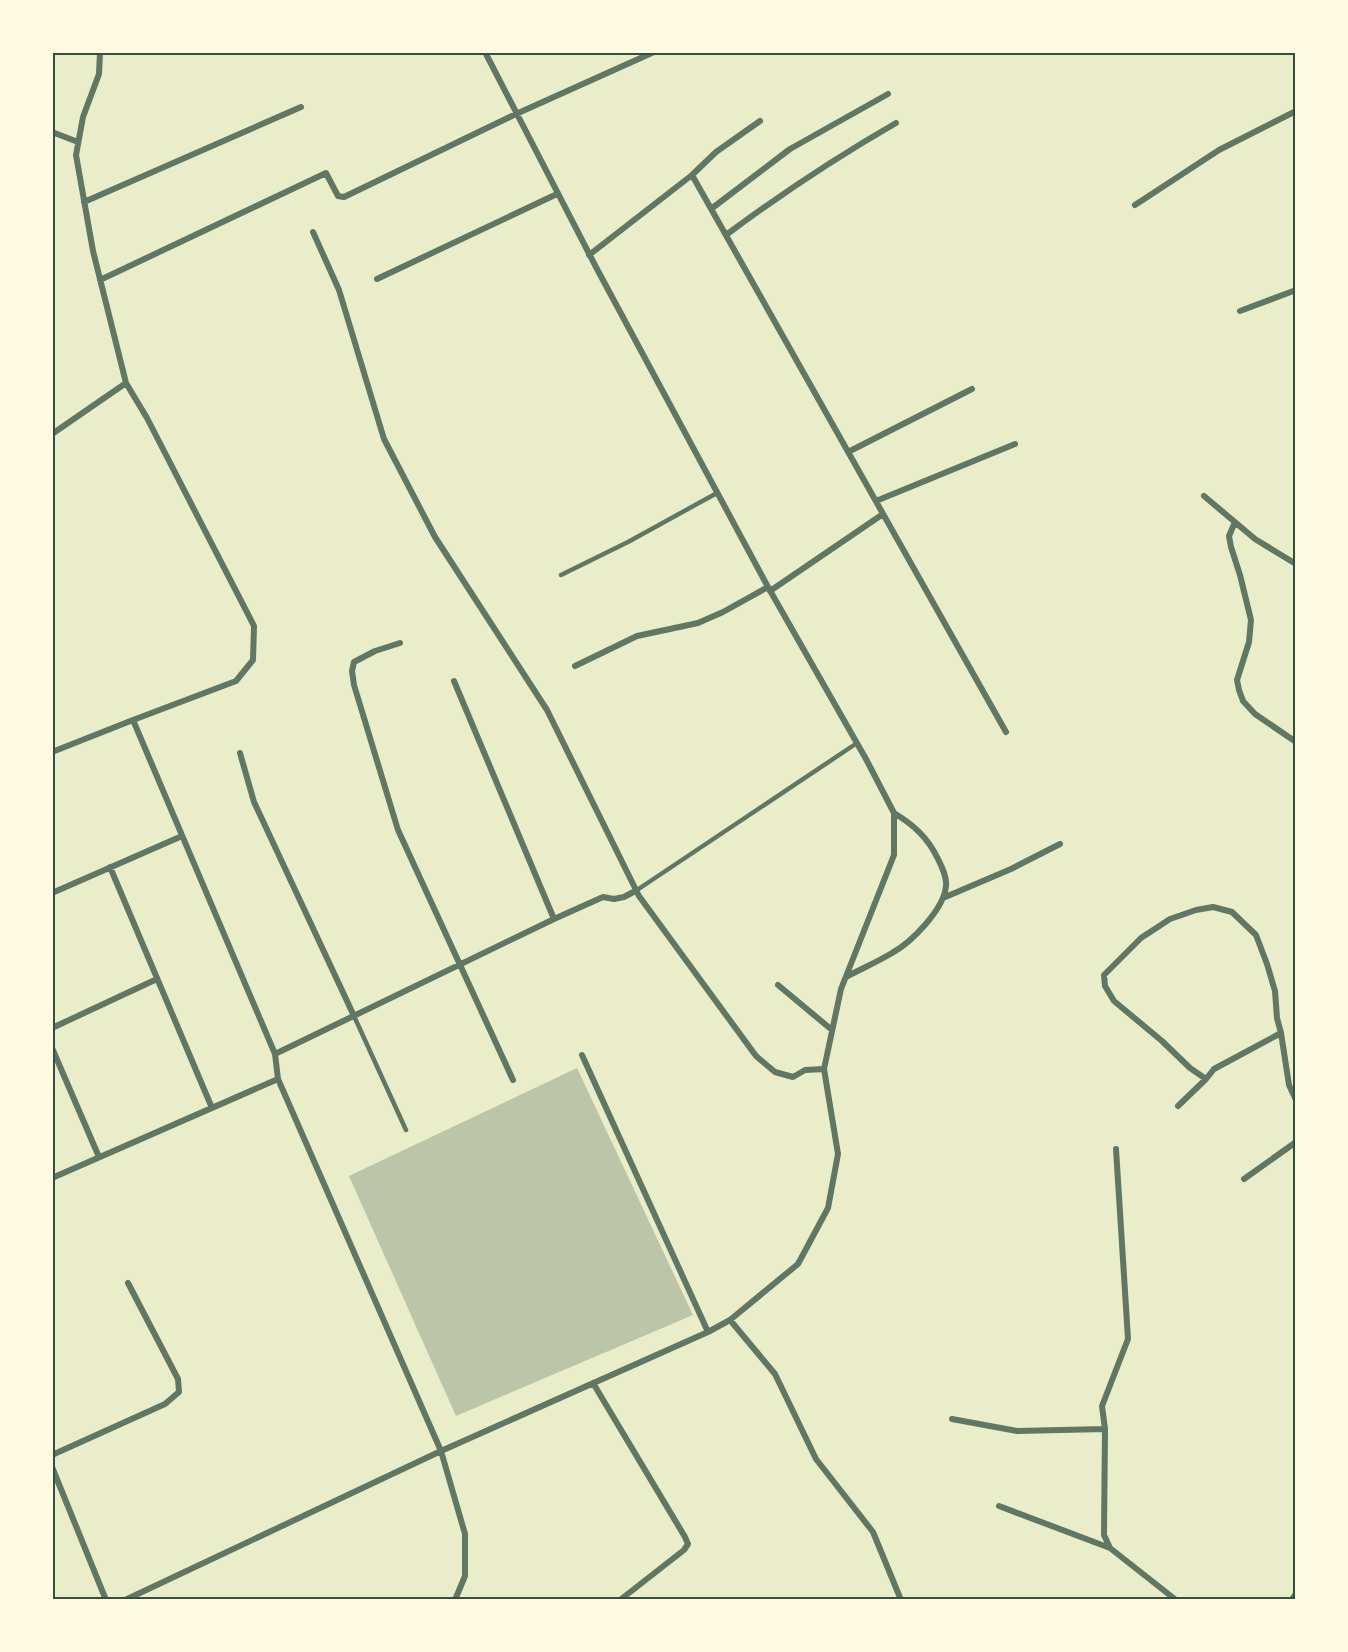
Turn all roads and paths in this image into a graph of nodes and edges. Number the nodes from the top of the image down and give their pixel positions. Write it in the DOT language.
graph roads {
  1 [pos="100,52"];
  2 [pos="485,52"];
  3 [pos="654,52"];
  4 [pos="888,94"];
  5 [pos="301,107"];
  6 [pos="1296,111"];
  7 [pos="516,114"];
  8 [pos="760,121"];
  9 [pos="896,123"];
  10 [pos="52,132"];
  11 [pos="78,142"];
  12 [pos="692,175"];
  13 [pos="557,194"];
  14 [pos="84,202"];
  15 [pos="1135,204"];
  16 [pos="711,209"];
  17 [pos="313,232"];
  18 [pos="726,235"];
  19 [pos="589,255"];
  20 [pos="377,279"];
  21 [pos="100,280"];
  22 [pos="1296,290"];
  23 [pos="1239,311"];
  24 [pos="126,383"];
  25 [pos="972,389"];
  26 [pos="52,434"];
  27 [pos="1015,444"];
  28 [pos="848,452"];
  29 [pos="717,493"];
  30 [pos="1204,496"];
  31 [pos="876,501"];
  32 [pos="883,514"];
  33 [pos="1235,522"];
  34 [pos="1296,564"];
  35 [pos="561,575"];
  36 [pos="769,589"];
  37 [pos="400,643"];
  38 [pos="575,666"];
  39 [pos="454,681"];
  40 [pos="133,720"];
  41 [pos="1006,732"];
  42 [pos="857,742"];
  43 [pos="1296,742"];
  44 [pos="52,752"];
  45 [pos="240,753"];
  46 [pos="894,813"];
  47 [pos="182,836"];
  48 [pos="1060,844"];
  49 [pos="110,867"];
  50 [pos="637,890"];
  51 [pos="52,893"];
  52 [pos="943,898"];
  53 [pos="554,919"];
  54 [pos="459,965"];
  55 [pos="846,977"];
  56 [pos="157,979"];
  57 [pos="778,985"];
  58 [pos="354,1016"];
  59 [pos="52,1028"];
  60 [pos="832,1030"];
  61 [pos="1281,1033"];
  62 [pos="52,1048"];
  63 [pos="275,1054"];
  64 [pos="582,1055"];
  65 [pos="824,1069"];
  66 [pos="1206,1078"];
  67 [pos="278,1079"];
  68 [pos="513,1080"];
  69 [pos="1296,1100"];
  70 [pos="1178,1106"];
  71 [pos="212,1108"];
  72 [pos="406,1130"];
  73 [pos="1296,1142"];
  74 [pos="1116,1149"];
  75 [pos="99,1157"];
  76 [pos="52,1178"];
  77 [pos="1244,1179"];
  78 [pos="128,1283"];
  79 [pos="730,1320"];
  80 [pos="708,1332"];
  81 [pos="593,1383"];
  82 [pos="952,1419"];
  83 [pos="1105,1429"];
  84 [pos="441,1451"];
  85 [pos="52,1455"];
  86 [pos="52,1467"];
  87 [pos="999,1506"];
  88 [pos="1110,1548"];
  89 [pos="106,1599"];
  90 [pos="125,1599"];
  91 [pos="455,1599"];
  92 [pos="620,1599"];
  93 [pos="901,1599"];
  94 [pos="1176,1599"];
  1 -- 11 [label="street"];
  2 -- 7 [label="street"];
  3 -- 7 [label="street"];
  4 -- 16 [label="street"];
  5 -- 14 [label="street"];
  6 -- 15 [label="street"];
  7 -- 13 [label="street"];
  7 -- 21 [label="street"];
  8 -- 12 [label="street"];
  9 -- 18 [label="street"];
  10 -- 11 [label="street"];
  11 -- 14 [label="street"];
  12 -- 16 [label="street"];
  12 -- 19 [label="street"];
  13 -- 19 [label="street"];
  13 -- 20 [label="street"];
  14 -- 21 [label="street"];
  16 -- 18 [label="street"];
  17 -- 50 [label="street"];
  18 -- 28 [label="street"];
  19 -- 29 [label="street"];
  21 -- 24 [label="street"];
  22 -- 23 [label="street"];
  24 -- 26 [label="street"];
  24 -- 40 [label="street"];
  25 -- 28 [label="street"];
  27 -- 31 [label="street"];
  28 -- 31 [label="street"];
  29 -- 35 [label="lane"];
  29 -- 36 [label="street"];
  30 -- 33 [label="street"];
  31 -- 32 [label="street"];
  32 -- 36 [label="street"];
  32 -- 41 [label="street"];
  33 -- 34 [label="street"];
  33 -- 43 [label="street"];
  36 -- 38 [label="street"];
  36 -- 42 [label="street"];
  37 -- 54 [label="street"];
  39 -- 53 [label="street"];
  40 -- 44 [label="street"];
  40 -- 47 [label="street"];
  42 -- 46 [label="street"];
  42 -- 50 [label="lane"];
  45 -- 58 [label="street"];
  46 -- 52 [label="street"];
  46 -- 55 [label="street"];
  47 -- 49 [label="street"];
  47 -- 63 [label="street"];
  48 -- 52 [label="street"];
  49 -- 51 [label="street"];
  49 -- 56 [label="street"];
  50 -- 53 [label="street"];
  50 -- 65 [label="street"];
  52 -- 55 [label="street"];
  53 -- 54 [label="street"];
  54 -- 58 [label="street"];
  54 -- 68 [label="street"];
  55 -- 60 [label="street"];
  56 -- 59 [label="street"];
  56 -- 71 [label="street"];
  57 -- 60 [label="street"];
  58 -- 63 [label="street"];
  58 -- 72 [label="lane"];
  60 -- 65 [label="street"];
  61 -- 66 [label="street"];
  61 -- 66 [label="street"];
  61 -- 69 [label="street"];
  62 -- 75 [label="street"];
  63 -- 67 [label="street"];
  64 -- 80 [label="street"];
  65 -- 79 [label="street"];
  66 -- 70 [label="street"];
  67 -- 71 [label="street"];
  67 -- 84 [label="street"];
  71 -- 75 [label="street"];
  73 -- 77 [label="street"];
  74 -- 83 [label="street"];
  75 -- 76 [label="street"];
  78 -- 85 [label="street"];
  79 -- 80 [label="street"];
  79 -- 93 [label="street"];
  80 -- 81 [label="street"];
  81 -- 84 [label="street"];
  81 -- 92 [label="street"];
  82 -- 83 [label="street"];
  83 -- 88 [label="street"];
  84 -- 90 [label="street"];
  84 -- 91 [label="street"];
  86 -- 89 [label="street"];
  87 -- 88 [label="street"];
  88 -- 94 [label="street"];
}
